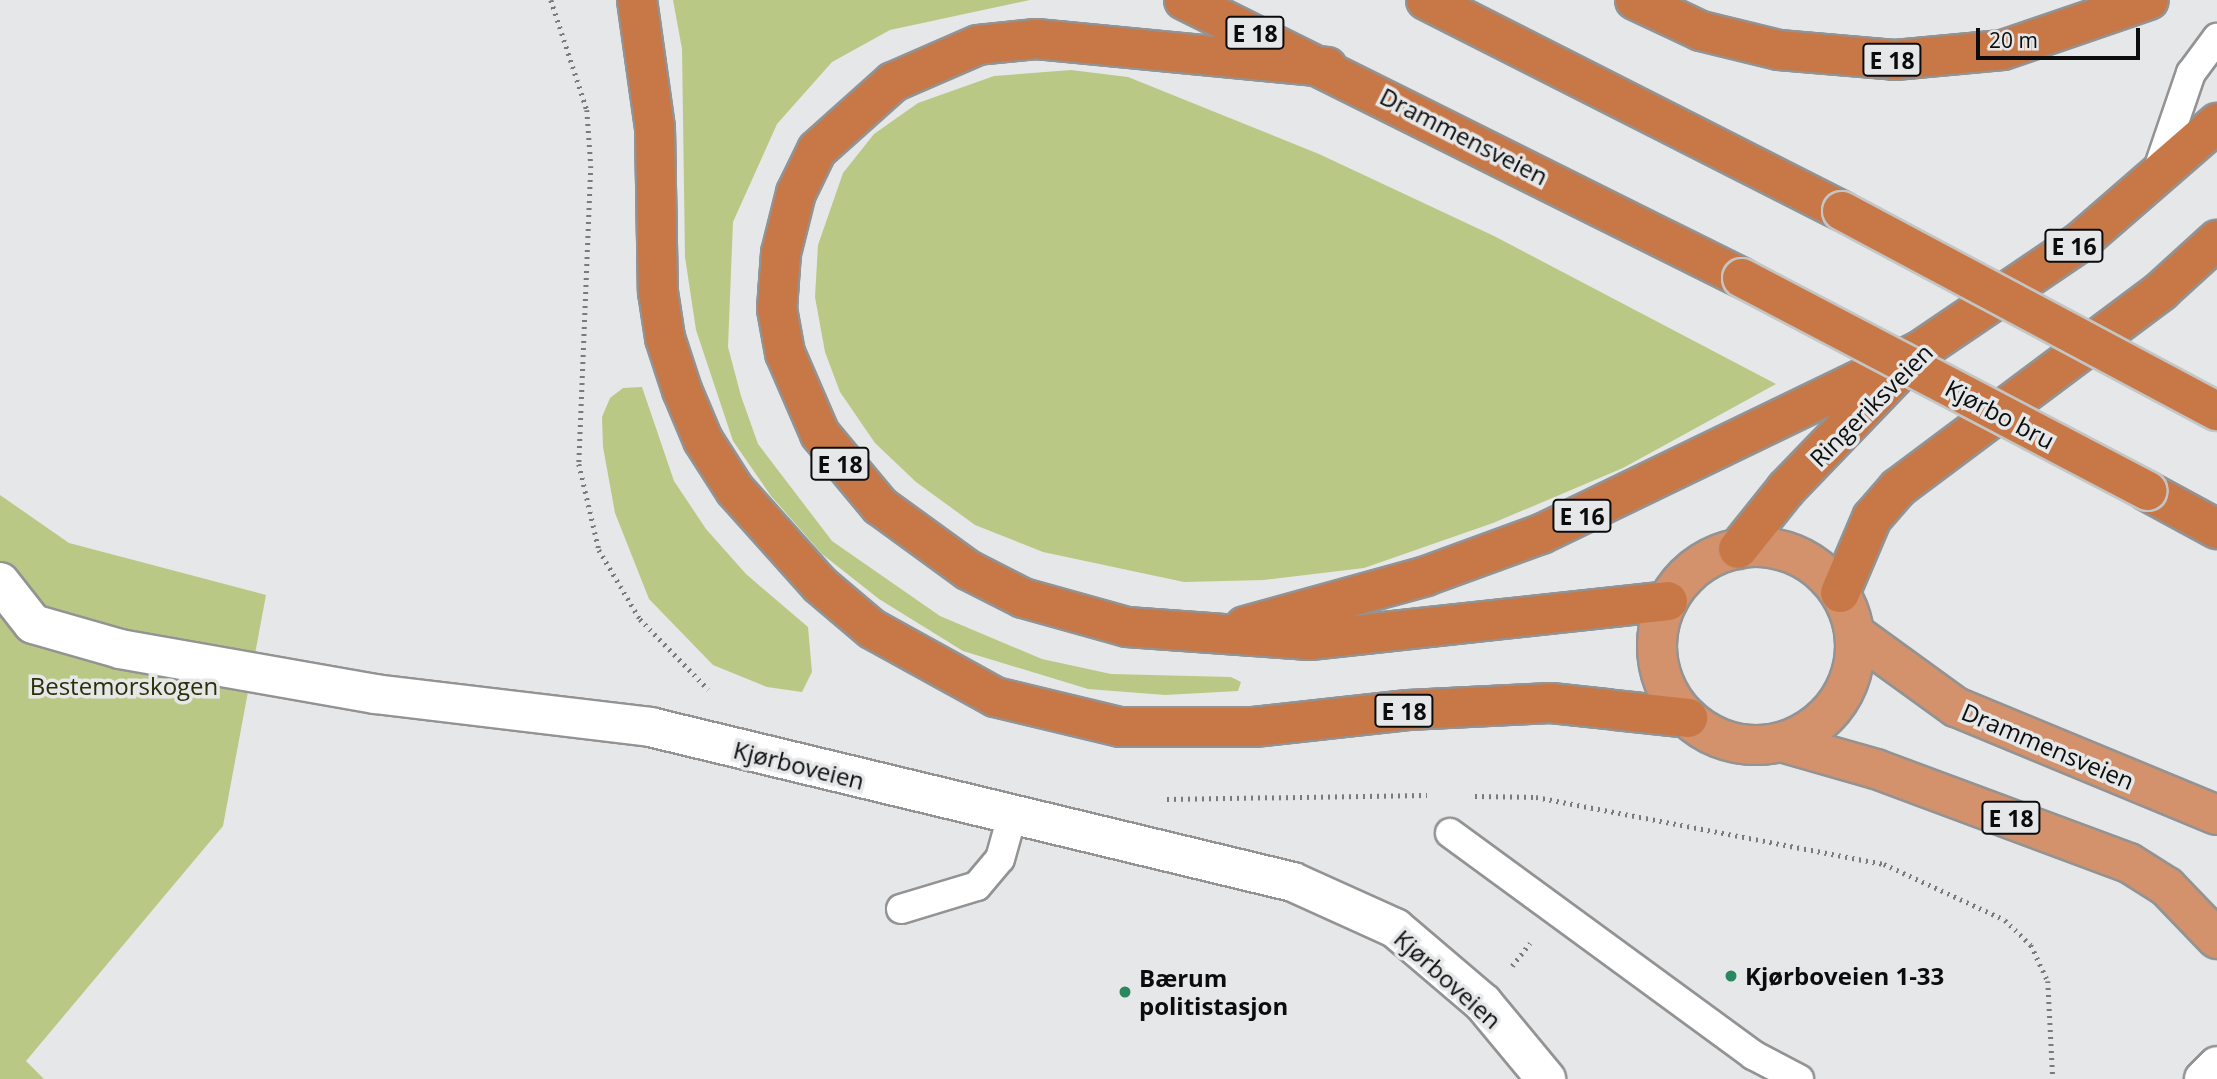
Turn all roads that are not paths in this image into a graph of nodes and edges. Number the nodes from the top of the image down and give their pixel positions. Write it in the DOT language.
graph roads {
  1 [pos="637,0"];
  2 [pos="1184,0"];
  3 [pos="1426,0"];
  4 [pos="1635,0"];
  5 [pos="2149,0"];
  6 [pos="2217,38"];
  7 [pos="1327,67"];
  8 [pos="2217,123"];
  9 [pos="2154,182"];
  10 [pos="2217,240"];
  11 [pos="1742,278"];
  12 [pos="1918,352"];
  13 [pos="2217,411"];
  14 [pos="2217,529"];
  15 [pos="1738,549"];
  16 [pos="0,582"];
  17 [pos="1840,593"];
  18 [pos="1668,601"];
  19 [pos="1226,632"];
  20 [pos="1855,634"];
  21 [pos="1688,718"];
  22 [pos="1781,742"];
  23 [pos="2217,815"];
  24 [pos="1012,816"];
  25 [pos="1450,833"];
  26 [pos="901,909"];
  27 [pos="2217,939"];
  28 [pos="2217,1066"];
  29 [pos="1546,1079"];
  30 [pos="1799,1079"];
  31 [pos="2204,1079"];
  1 -- 21 [label="highway, E 18"];
  2 -- 7 [label="highway, Drammensveien / E 18"];
  3 -- 13 [label="highway, bridge"];
  4 -- 5 [label="highway, E 18"];
  6 -- 9 [label="lane"];
  7 -- 11 [label="highway, Drammensveien / E 18"];
  7 -- 19 [label="highway, E 18"];
  8 -- 9 [label="highway, Ringeriksveien / E 16"];
  9 -- 12 [label="highway, Ringeriksveien / E 16"];
  10 -- 17 [label="highway"];
  11 -- 14 [label="highway, Kjørbo bru / E 18, bridge"];
  12 -- 15 [label="highway, Ringeriksveien / E 16"];
  12 -- 19 [label="highway, E 16"];
  15 -- 17 [label="highway"];
  15 -- 18 [label="highway"];
  16 -- 24 [label="street, Kjørboveien"];
  17 -- 20 [label="highway"];
  18 -- 19 [label="highway, E 18"];
  18 -- 21 [label="highway"];
  20 -- 22 [label="highway"];
  20 -- 23 [label="highway, Drammensveien"];
  21 -- 22 [label="highway"];
  22 -- 27 [label="highway, E 18"];
  24 -- 26 [label="lane"];
  24 -- 29 [label="street, Kjørboveien"];
  25 -- 30 [label="lane"];
  28 -- 31 [label="street"];
}
